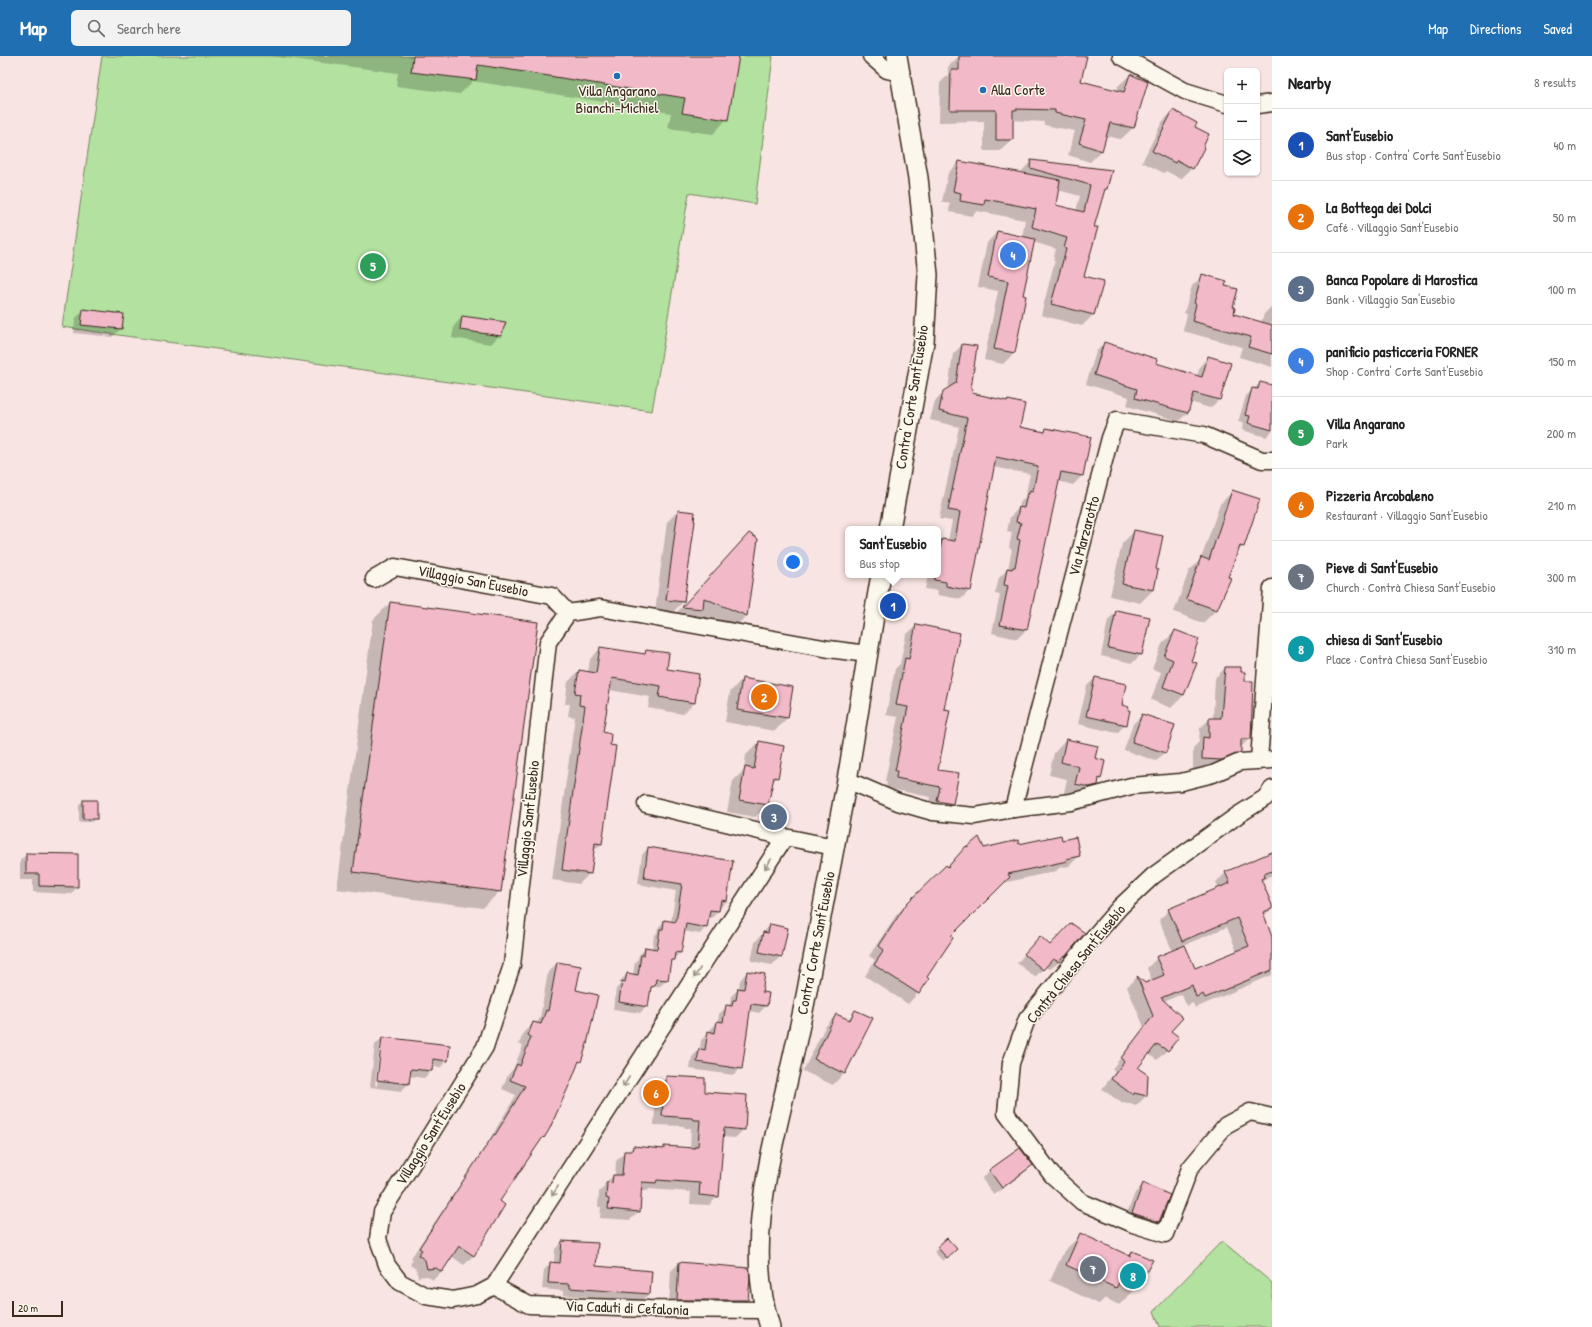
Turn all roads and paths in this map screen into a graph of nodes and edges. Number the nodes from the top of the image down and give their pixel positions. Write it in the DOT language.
graph roads {
  1 [pos="871,56"];
  2 [pos="1121,56"];
  3 [pos="898,65"];
  4 [pos="1224,103"];
  5 [pos="1272,103"];
  6 [pos="1260,105"];
  7 [pos="1272,460"];
  8 [pos="891,526"];
  9 [pos="880,578"];
  10 [pos="374,579"];
  11 [pos="1272,588"];
  12 [pos="568,613"];
  13 [pos="866,654"];
  14 [pos="1265,760"];
  15 [pos="847,780"];
  16 [pos="1272,789"];
  17 [pos="646,804"];
  18 [pos="1013,809"];
  19 [pos="785,837"];
  20 [pos="834,847"];
  21 [pos="1272,1117"];
  22 [pos="494,1286"];
  23 [pos="767,1319"];
  1 -- 3 [label="street"];
  2 -- 4 [label="street"];
  3 -- 8 [label="street, Contra' Corte Sant'Eusebio"];
  5 -- 6 [label="street"];
  7 -- 18 [label="street, Via Marzarotto"];
  9 -- 13 [label="street, Contra' Corte Sant'Eusebio"];
  10 -- 12 [label="street, Villaggio San'Eusebio"];
  11 -- 14 [label="street"];
  12 -- 13 [label="street"];
  12 -- 22 [label="street, Villaggio Sant'Eusebio"];
  13 -- 15 [label="street, Contra' Corte Sant'Eusebio"];
  14 -- 18 [label="street"];
  15 -- 18 [label="street"];
  15 -- 20 [label="street, Contra' Corte Sant'Eusebio"];
  16 -- 21 [label="street, Contrà Chiesa Sant'Eusebio"];
  17 -- 19 [label="street"];
  19 -- 20 [label="street"];
  19 -- 22 [label="street, one-way"];
  20 -- 23 [label="street, Contra' Corte Sant'Eusebio"];
  22 -- 23 [label="street, Via Caduti di Cefalonia"];
}
